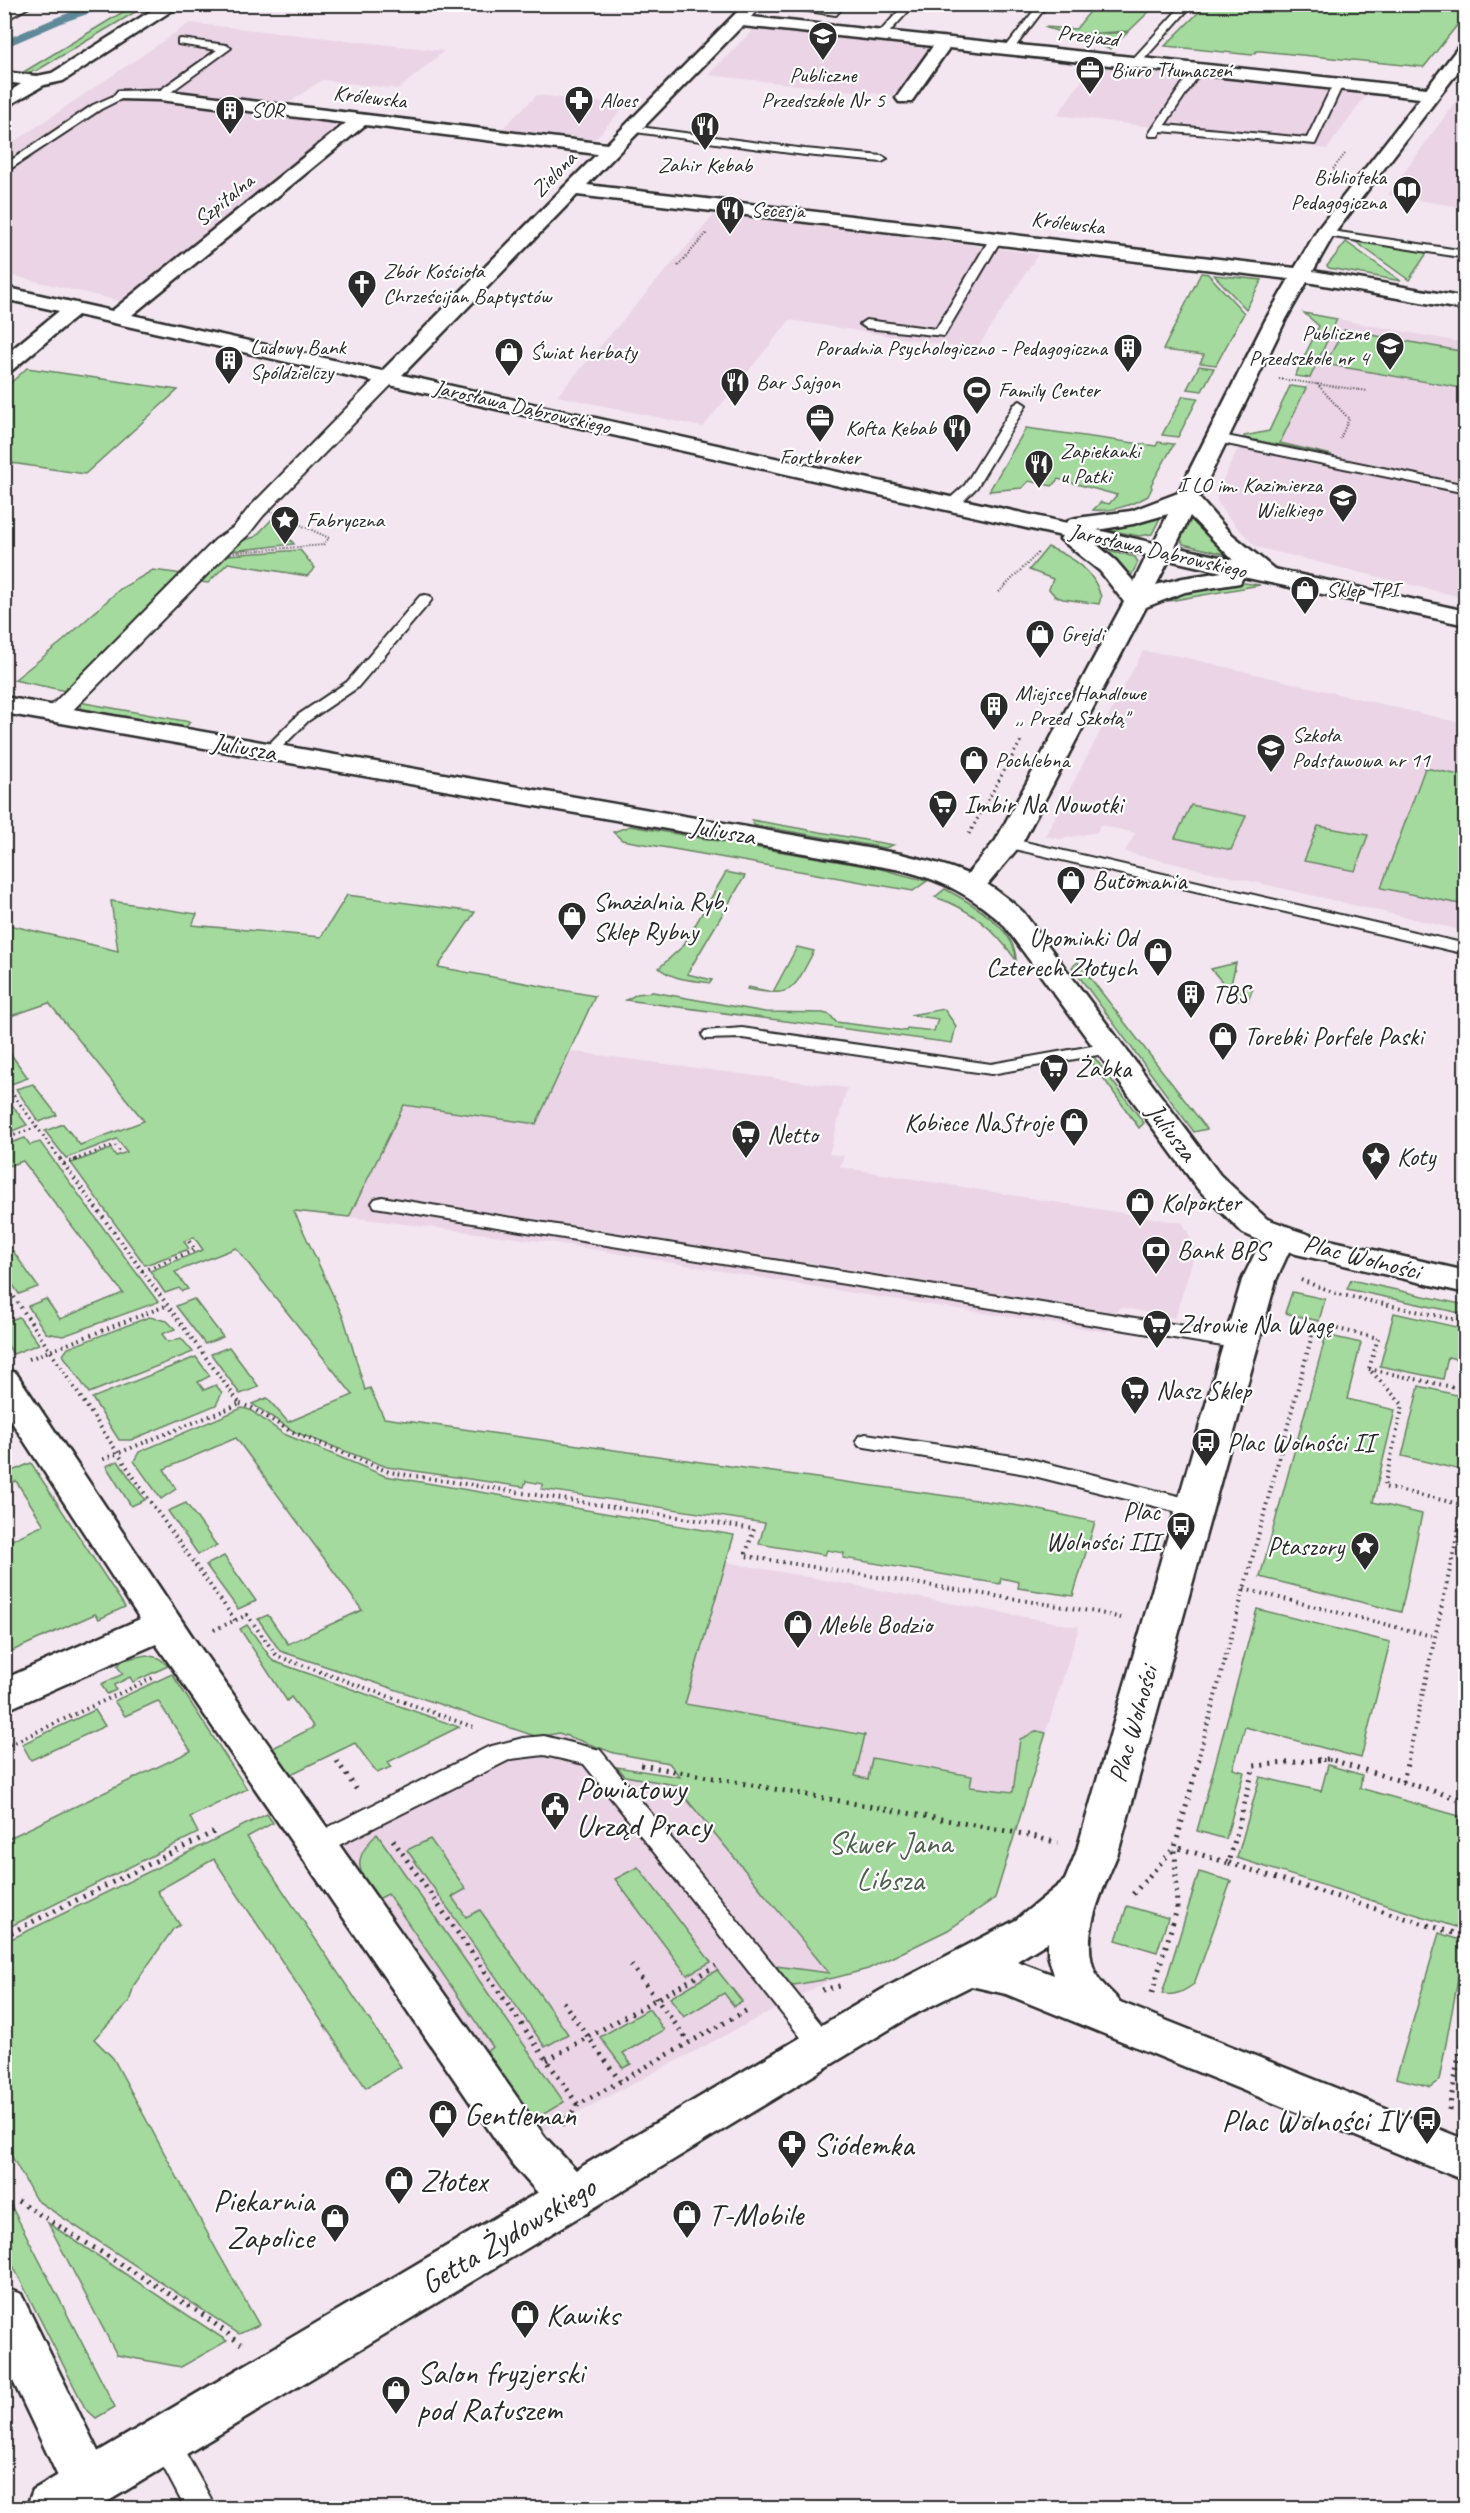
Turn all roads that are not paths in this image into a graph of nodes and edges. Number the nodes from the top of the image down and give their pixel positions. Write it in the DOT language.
graph roads {
  1 [pos="30,4"];
  2 [pos="152,4"];
  3 [pos="174,4"];
  4 [pos="754,4"];
  5 [pos="764,4"];
  6 [pos="842,4"];
  7 [pos="911,4"];
  8 [pos="1044,4"];
  9 [pos="1189,4"];
  10 [pos="4,18"];
  11 [pos="739,21"];
  12 [pos="881,36"];
  13 [pos="181,42"];
  14 [pos="944,43"];
  15 [pos="1009,49"];
  16 [pos="1466,49"];
  17 [pos="1134,64"];
  18 [pos="1197,70"];
  19 [pos="4,77"];
  20 [pos="38,81"];
  21 [pos="1338,84"];
  22 [pos="1431,94"];
  23 [pos="124,95"];
  24 [pos="160,95"];
  25 [pos="904,98"];
  26 [pos="4,103"];
  27 [pos="361,120"];
  28 [pos="632,129"];
  29 [pos="611,150"];
  30 [pos="882,159"];
  31 [pos="4,170"];
  32 [pos="592,170"];
  33 [pos="573,189"];
  34 [pos="663,199"];
  35 [pos="1325,233"];
  36 [pos="996,238"];
  37 [pos="1466,255"];
  38 [pos="1300,275"];
  39 [pos="4,293"];
  40 [pos="1466,304"];
  41 [pos="75,308"];
  42 [pos="117,317"];
  43 [pos="866,324"];
  44 [pos="4,367"];
  45 [pos="388,377"];
  46 [pos="1020,405"];
  47 [pos="1217,438"];
  48 [pos="1466,489"];
  49 [pos="1186,498"];
  50 [pos="951,505"];
  51 [pos="1039,525"];
  52 [pos="1159,552"];
  53 [pos="1277,578"];
  54 [pos="425,598"];
  55 [pos="1136,602"];
  56 [pos="1466,618"];
  57 [pos="4,705"];
  58 [pos="56,714"];
  59 [pos="270,751"];
  60 [pos="1008,843"];
  61 [pos="973,884"];
  62 [pos="1466,949"];
  63 [pos="711,1035"];
  64 [pos="1109,1048"];
  65 [pos="382,1203"];
  66 [pos="1280,1236"];
  67 [pos="1466,1282"];
  68 [pos="1241,1342"];
  69 [pos="14,1371"];
  70 [pos="866,1441"];
  71 [pos="1194,1508"];
  72 [pos="177,1644"];
  73 [pos="4,1696"];
  74 [pos="316,1845"];
  75 [pos="1082,1891"];
  76 [pos="968,1967"];
  77 [pos="1104,2013"];
  78 [pos="824,2047"];
  79 [pos="1466,2161"];
  80 [pos="572,2198"];
  81 [pos="4,2310"];
  82 [pos="163,2440"];
  83 [pos="69,2497"];
  84 [pos="201,2508"];
  1 -- 10 [label="lane"];
  2 -- 20 [label="street"];
  3 -- 20 [label="street"];
  4 -- 11 [label="street, Zielona"];
  5 -- 6 [label="lane"];
  7 -- 12 [label="lane"];
  8 -- 15 [label="lane"];
  9 -- 17 [label="lane"];
  11 -- 12 [label="street, Przejazd"];
  11 -- 28 [label="street, Zielona"];
  12 -- 14 [label="street, Przejazd"];
  13 -- 24 [label="lane"];
  14 -- 15 [label="street, Przejazd"];
  14 -- 25 [label="street"];
  15 -- 17 [label="street, Przejazd"];
  16 -- 22 [label="street"];
  17 -- 18 [label="street, Przejazd"];
  18 -- 21 [label="street, Przejazd"];
  18 -- 21 [label="lane"];
  19 -- 20 [label="street"];
  20 -- 26 [label="street"];
  21 -- 22 [label="street, Przejazd"];
  22 -- 35 [label="street"];
  23 -- 24 [label="street, Królewska"];
  23 -- 31 [label="lane"];
  24 -- 27 [label="street, Królewska"];
  27 -- 29 [label="street, Królewska"];
  27 -- 42 [label="street, Szpitalna"];
  28 -- 29 [label="street, Zielona"];
  28 -- 30 [label="lane"];
  29 -- 32 [label="street, Zielona"];
  32 -- 33 [label="street, Zielona"];
  32 -- 34 [label="street, Królewska"];
  33 -- 34 [label="street, Królewska"];
  33 -- 45 [label="street, Zielona"];
  34 -- 36 [label="street, Królewska"];
  35 -- 37 [label="lane"];
  35 -- 38 [label="street"];
  36 -- 38 [label="street, Królewska"];
  36 -- 43 [label="lane"];
  38 -- 40 [label="street, Królewska"];
  38 -- 47 [label="street"];
  39 -- 41 [label="street, Jarosława Dąbrowskiego"];
  41 -- 42 [label="street, Jarosława Dąbrowskiego"];
  41 -- 44 [label="street"];
  42 -- 45 [label="street, Jarosława Dąbrowskiego"];
  45 -- 50 [label="street, Jarosława Dąbrowskiego"];
  45 -- 58 [label="street"];
  46 -- 50 [label="lane"];
  47 -- 48 [label="lane"];
  47 -- 49 [label="street"];
  49 -- 51 [label="street, Jarosława Dąbrowskiego"];
  49 -- 52 [label="street"];
  49 -- 53 [label="street"];
  50 -- 51 [label="street, Jarosława Dąbrowskiego"];
  51 -- 52 [label="street, Jarosława Dąbrowskiego"];
  51 -- 55 [label="street"];
  52 -- 53 [label="street, Jarosława Dąbrowskiego"];
  52 -- 55 [label="street"];
  53 -- 55 [label="street, Jarosława Dąbrowskiego"];
  53 -- 56 [label="street, Jarosława Dąbrowskiego"];
  54 -- 59 [label="lane"];
  55 -- 60 [label="street"];
  57 -- 58 [label="street, Juliusza"];
  58 -- 59 [label="street, Juliusza"];
  59 -- 61 [label="street, Juliusza"];
  60 -- 61 [label="street"];
  60 -- 62 [label="lane"];
  61 -- 64 [label="street, Juliusza"];
  63 -- 64 [label="lane"];
  64 -- 66 [label="street, Juliusza"];
  65 -- 68 [label="lane"];
  66 -- 67 [label="street, Plac Wolności"];
  66 -- 68 [label="street, Plac Wolności"];
  68 -- 71 [label="street, Plac Wolności"];
  69 -- 72 [label="street"];
  70 -- 71 [label="lane"];
  71 -- 75 [label="street, Plac Wolności"];
  72 -- 73 [label="street"];
  72 -- 74 [label="street"];
  74 -- 78 [label="lane"];
  74 -- 80 [label="street"];
  75 -- 76 [label="street, Getta Żydowskiego"];
  75 -- 77 [label="street, Plac Wolności"];
  76 -- 77 [label="street"];
  76 -- 78 [label="street, Getta Żydowskiego"];
  77 -- 79 [label="street, Plac Wolności"];
  78 -- 80 [label="street, Getta Żydowskiego"];
  80 -- 82 [label="street, Getta Żydowskiego"];
  81 -- 83 [label="street"];
  82 -- 83 [label="street, Getta Żydowskiego"];
  82 -- 84 [label="lane"];
}
